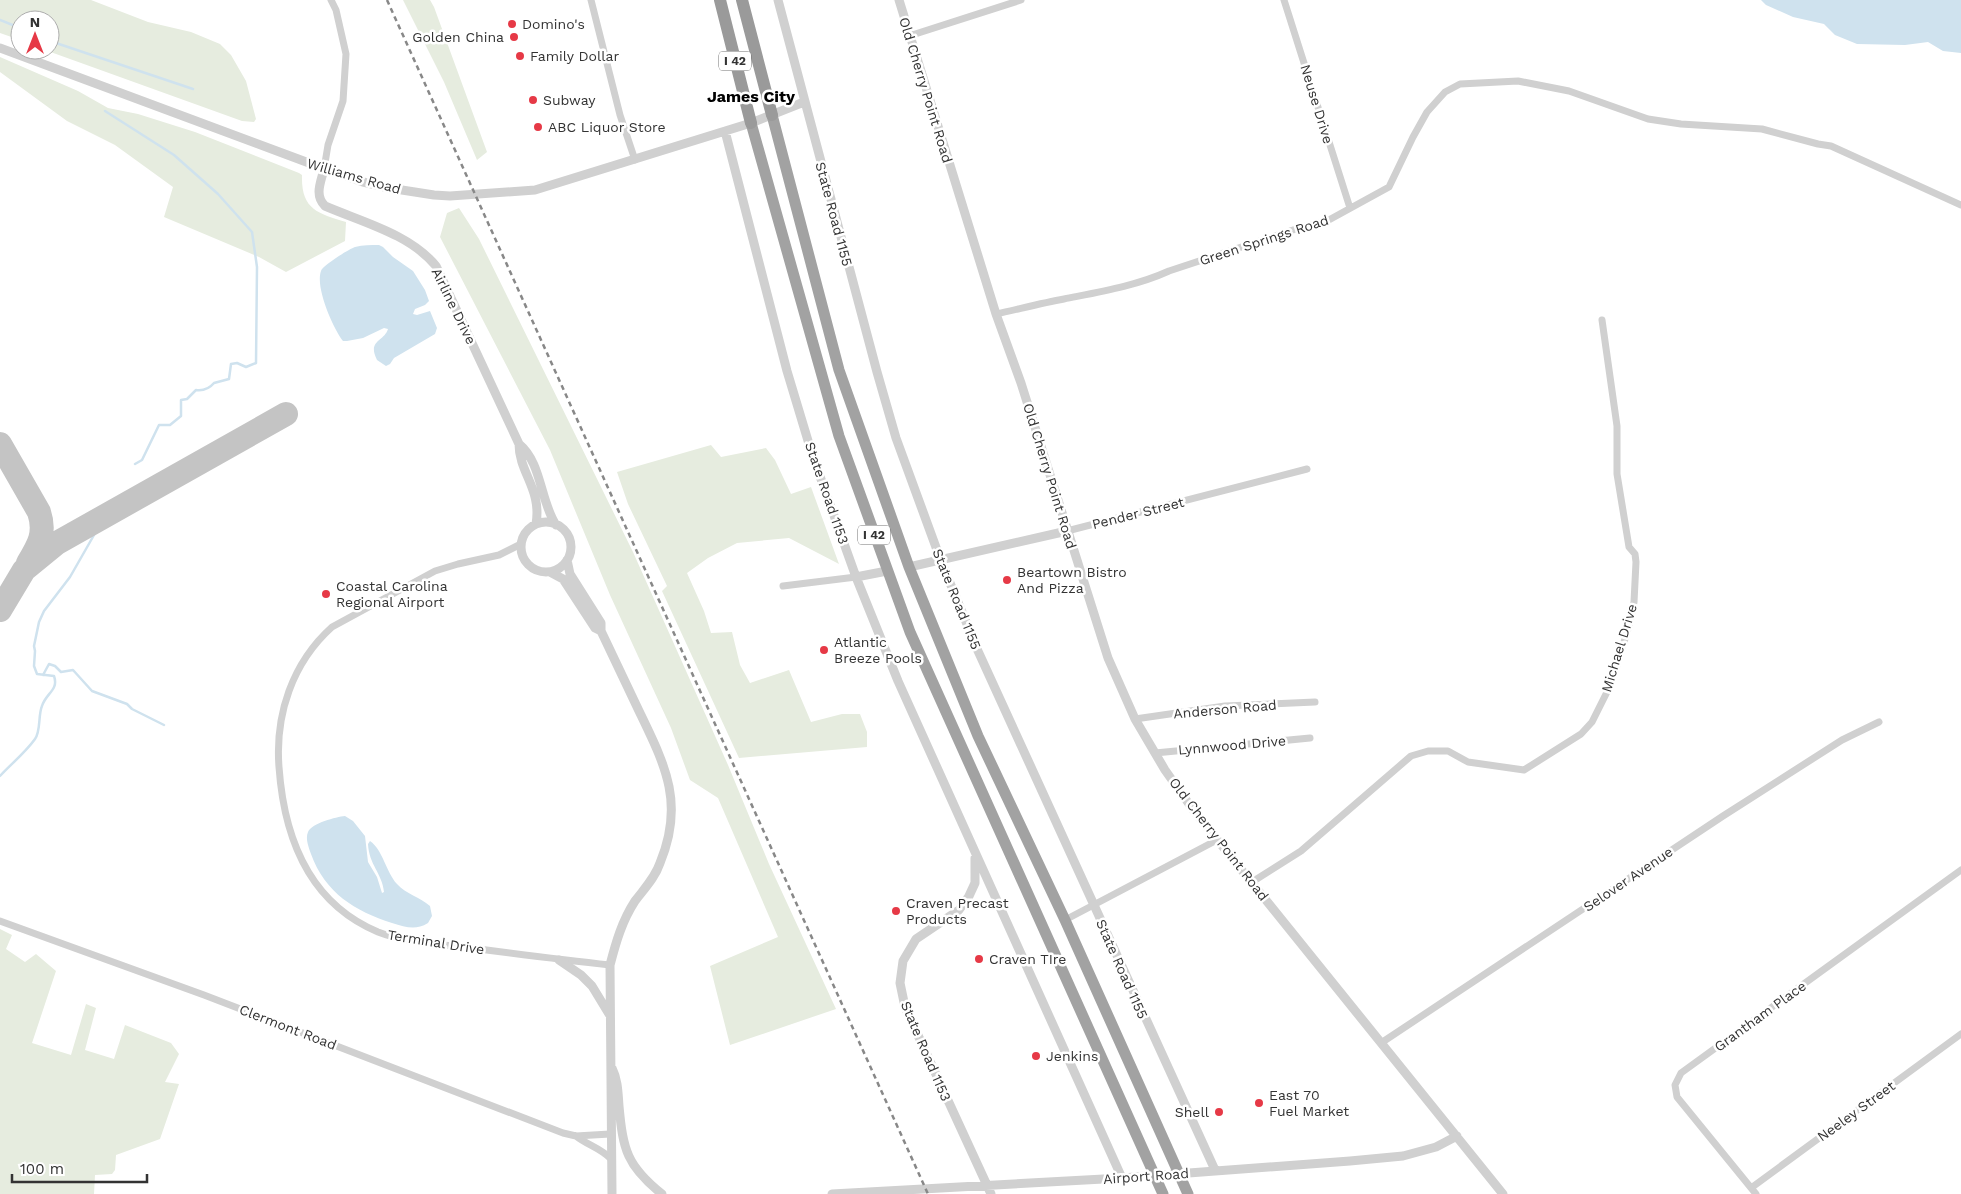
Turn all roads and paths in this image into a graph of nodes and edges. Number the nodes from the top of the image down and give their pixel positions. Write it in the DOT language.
graph roads {
  1 [pos="331,0"];
  2 [pos="591,0"];
  3 [pos="720,0"];
  4 [pos="742,0"];
  5 [pos="778,0"];
  6 [pos="898,0"];
  7 [pos="1021,0"];
  8 [pos="1284,0"];
  9 [pos="909,36"];
  10 [pos="0,48"];
  11 [pos="804,102"];
  12 [pos="772,115"];
  13 [pos="751,123"];
  14 [pos="725,131"];
  15 [pos="635,160"];
  16 [pos="324,168"];
  17 [pos="1961,204"];
  18 [pos="1350,208"];
  19 [pos="996,314"];
  20 [pos="1602,320"];
  21 [pos="519,444"];
  22 [pos="1307,470"];
  23 [pos="536,524"];
  24 [pos="556,524"];
  25 [pos="1067,531"];
  26 [pos="521,544"];
  27 [pos="567,560"];
  28 [pos="941,560"];
  29 [pos="909,566"];
  30 [pos="887,571"];
  31 [pos="550,572"];
  32 [pos="856,576"];
  33 [pos="783,586"];
  34 [pos="601,631"];
  35 [pos="1315,702"];
  36 [pos="1135,719"];
  37 [pos="1879,722"];
  38 [pos="1310,738"];
  39 [pos="1155,754"];
  40 [pos="1218,840"];
  41 [pos="970,841"];
  42 [pos="1961,870"];
  43 [pos="1252,882"];
  44 [pos="1093,905"];
  45 [pos="1065,920"];
  46 [pos="0,921"];
  47 [pos="559,960"];
  48 [pos="610,965"];
  49 [pos="609,1015"];
  50 [pos="1961,1034"];
  51 [pos="1381,1043"];
  52 [pos="610,1063"];
  53 [pos="610,1134"];
  54 [pos="576,1136"];
  55 [pos="1457,1136"];
  56 [pos="611,1159"];
  57 [pos="1214,1170"];
  58 [pos="1179,1174"];
  59 [pos="1154,1176"];
  60 [pos="1122,1178"];
  61 [pos="989,1190"];
  62 [pos="1753,1191"];
  63 [pos="612,1194"];
  64 [pos="662,1194"];
  65 [pos="832,1194"];
  66 [pos="1163,1194"];
  67 [pos="1188,1194"];
  68 [pos="1503,1194"];
  1 -- 16 [label="street"];
  2 -- 15 [label="street"];
  3 -- 13 [label="highway, I 42"];
  4 -- 12 [label="highway"];
  5 -- 11 [label="street, State Road 1155"];
  6 -- 9 [label="street, Old Cherry Point Road"];
  7 -- 9 [label="street"];
  8 -- 18 [label="street, Neuse Drive"];
  9 -- 19 [label="street, Old Cherry Point Road"];
  10 -- 16 [label="street, Williams Road"];
  11 -- 12 [label="street, Williams Road"];
  11 -- 28 [label="street, State Road 1155"];
  12 -- 13 [label="street, Williams Road"];
  12 -- 29 [label="highway"];
  13 -- 14 [label="street, Williams Road"];
  13 -- 30 [label="highway, I 42"];
  14 -- 15 [label="street, Williams Road"];
  14 -- 32 [label="street, State Road 1153"];
  15 -- 16 [label="street, Williams Road"];
  16 -- 21 [label="street, Airline Drive"];
  17 -- 18 [label="street, Green Springs Road"];
  18 -- 19 [label="street, Green Springs Road"];
  19 -- 25 [label="street, Old Cherry Point Road"];
  20 -- 43 [label="street, Michael Drive"];
  21 -- 23 [label="street"];
  21 -- 24 [label="street"];
  22 -- 25 [label="street, Pender Street"];
  23 -- 24 [label="street"];
  23 -- 26 [label="street, Terminal Drive"];
  24 -- 27 [label="street"];
  25 -- 28 [label="street, Pender Street"];
  25 -- 36 [label="street, Old Cherry Point Road"];
  26 -- 31 [label="street"];
  26 -- 47 [label="street, Terminal Drive"];
  27 -- 31 [label="street"];
  27 -- 34 [label="street"];
  28 -- 29 [label="street, Pender Street"];
  28 -- 44 [label="street, State Road 1155"];
  29 -- 45 [label="highway"];
  30 -- 32 [label="street"];
  30 -- 59 [label="highway, I 42"];
  31 -- 34 [label="street"];
  32 -- 33 [label="street"];
  32 -- 41 [label="street, State Road 1153"];
  34 -- 48 [label="street"];
  35 -- 36 [label="street, Anderson Road"];
  36 -- 39 [label="street, Old Cherry Point Road"];
  37 -- 51 [label="street, Selover Avenue"];
  38 -- 39 [label="street, Lynnwood Drive"];
  39 -- 40 [label="street, Old Cherry Point Road"];
  40 -- 43 [label="street, Old Cherry Point Road"];
  40 -- 44 [label="street"];
  41 -- 60 [label="street, State Road 1153"];
  41 -- 61 [label="street, State Road 1153"];
  42 -- 62 [label="street, Grantham Place"];
  43 -- 51 [label="street, Old Cherry Point Road"];
  44 -- 45 [label="street"];
  44 -- 57 [label="street, State Road 1155"];
  45 -- 58 [label="highway"];
  46 -- 54 [label="street, Clermont Road"];
  47 -- 48 [label="street, Terminal Drive"];
  47 -- 49 [label="street"];
  48 -- 49 [label="street"];
  49 -- 52 [label="street"];
  50 -- 62 [label="street, Neeley Street"];
  51 -- 55 [label="street, Old Cherry Point Road"];
  52 -- 53 [label="street"];
  52 -- 64 [label="street"];
  53 -- 54 [label="street, Clermont Road"];
  53 -- 56 [label="street"];
  54 -- 56 [label="street, Clermont Road"];
  55 -- 57 [label="street, Airport Road"];
  55 -- 68 [label="street, Old Cherry Point Road"];
  56 -- 63 [label="street"];
  57 -- 58 [label="street, Airport Road"];
  58 -- 59 [label="street, Airport Road"];
  58 -- 67 [label="highway"];
  59 -- 60 [label="street, Airport Road"];
  59 -- 66 [label="highway, I 42"];
  60 -- 61 [label="street, Airport Road"];
  61 -- 65 [label="street, Airport Road"];
}
